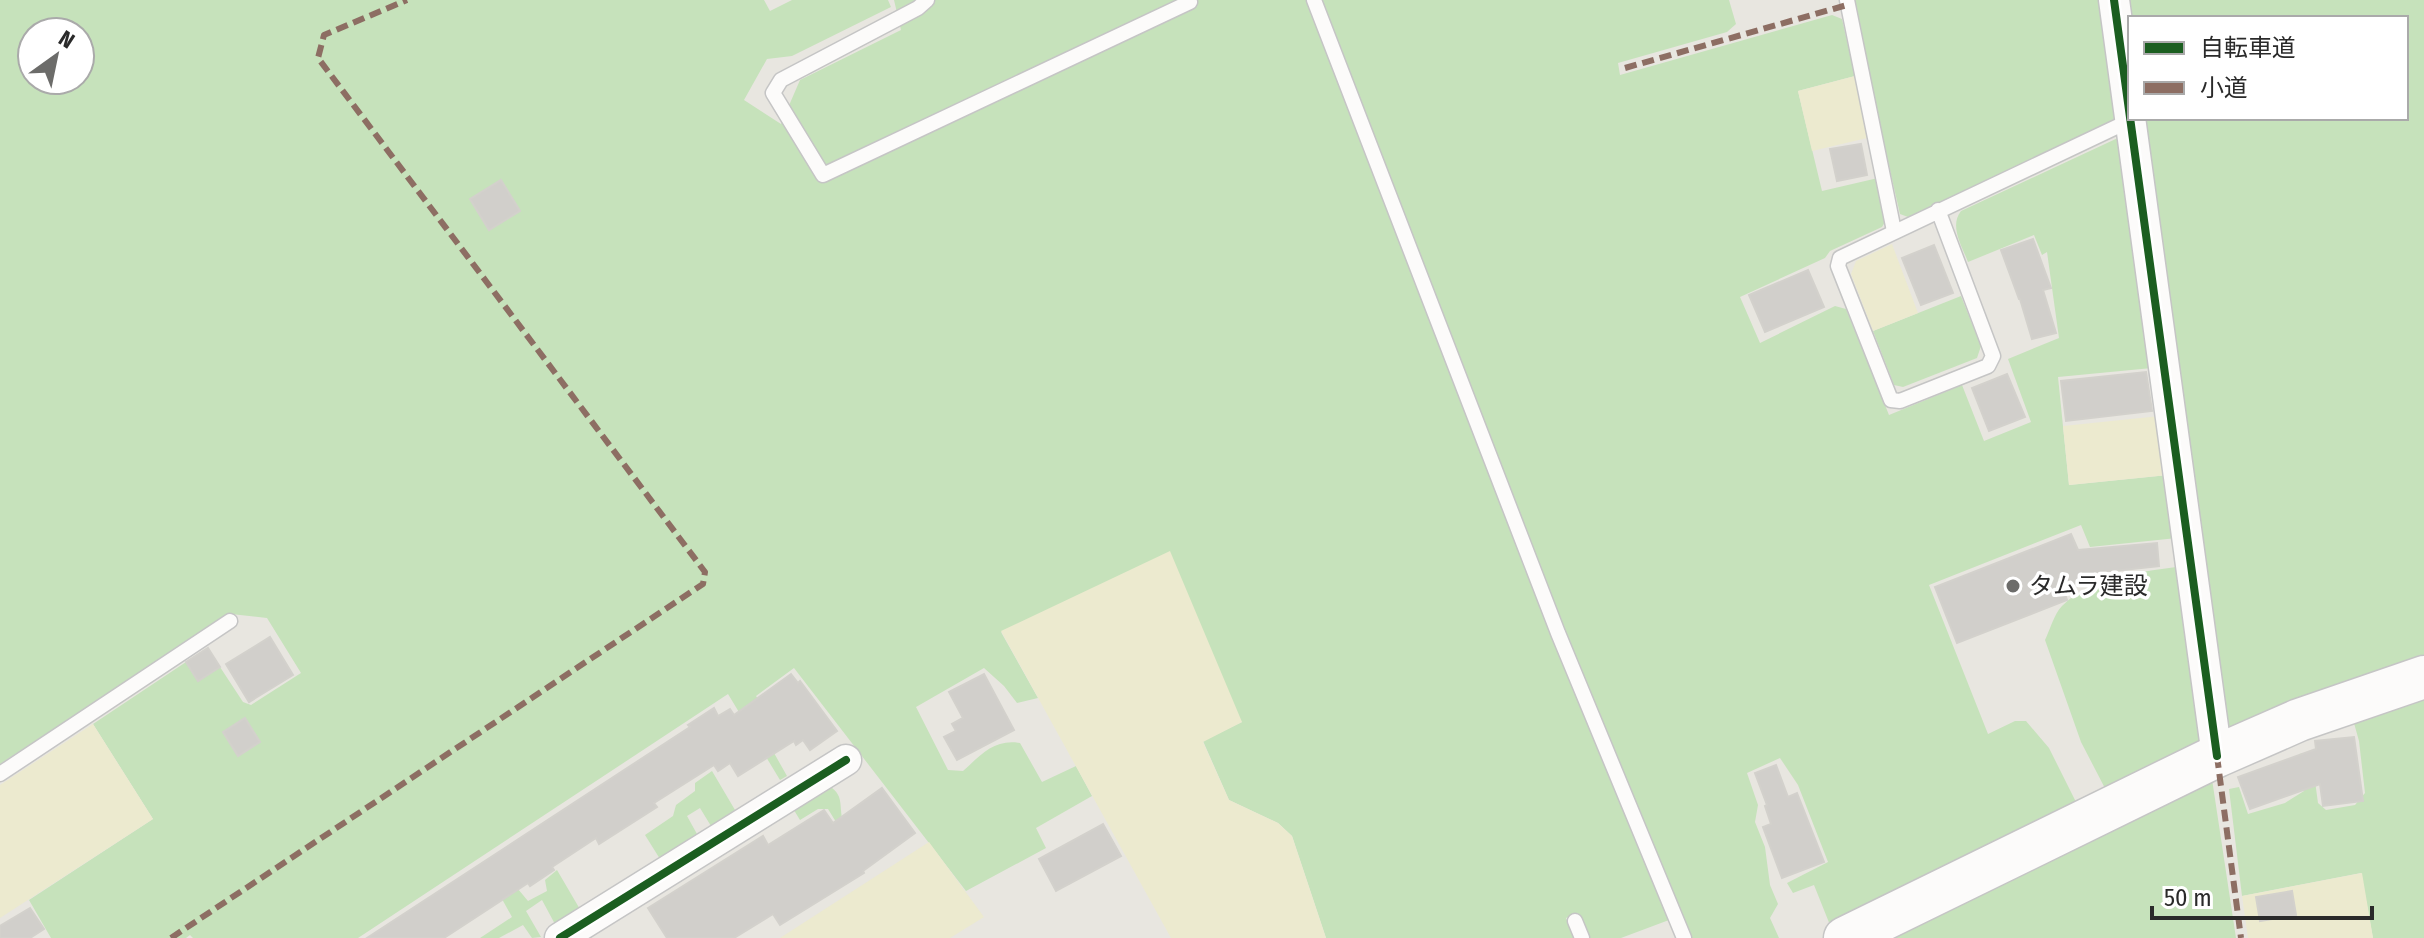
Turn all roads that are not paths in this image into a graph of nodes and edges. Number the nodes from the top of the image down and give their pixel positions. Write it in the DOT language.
graph roads {
  1 [pos="927,0"];
  2 [pos="1189,0"];
  3 [pos="1314,0"];
  4 [pos="1847,0"];
  5 [pos="2114,0"];
  6 [pos="2128,113"];
  7 [pos="2129,121"];
  8 [pos="1938,210"];
  9 [pos="1894,231"];
  10 [pos="230,621"];
  11 [pos="2424,677"];
  12 [pos="2217,756"];
  13 [pos="846,760"];
  14 [pos="0,774"];
  15 [pos="1575,921"];
  16 [pos="560,938"];
  17 [pos="1582,938"];
  18 [pos="1684,938"];
  19 [pos="1845,938"];
  1 -- 2 [label="lane"];
  3 -- 18 [label="lane"];
  4 -- 9 [label="lane"];
  5 -- 6 [label="street"];
  7 -- 8 [label="lane"];
  7 -- 12 [label="street"];
  8 -- 9 [label="lane"];
  8 -- 9 [label="lane"];
  10 -- 14 [label="lane"];
  11 -- 12 [label="street"];
  12 -- 19 [label="street"];
  13 -- 16 [label="street"];
  15 -- 17 [label="lane"];
}
